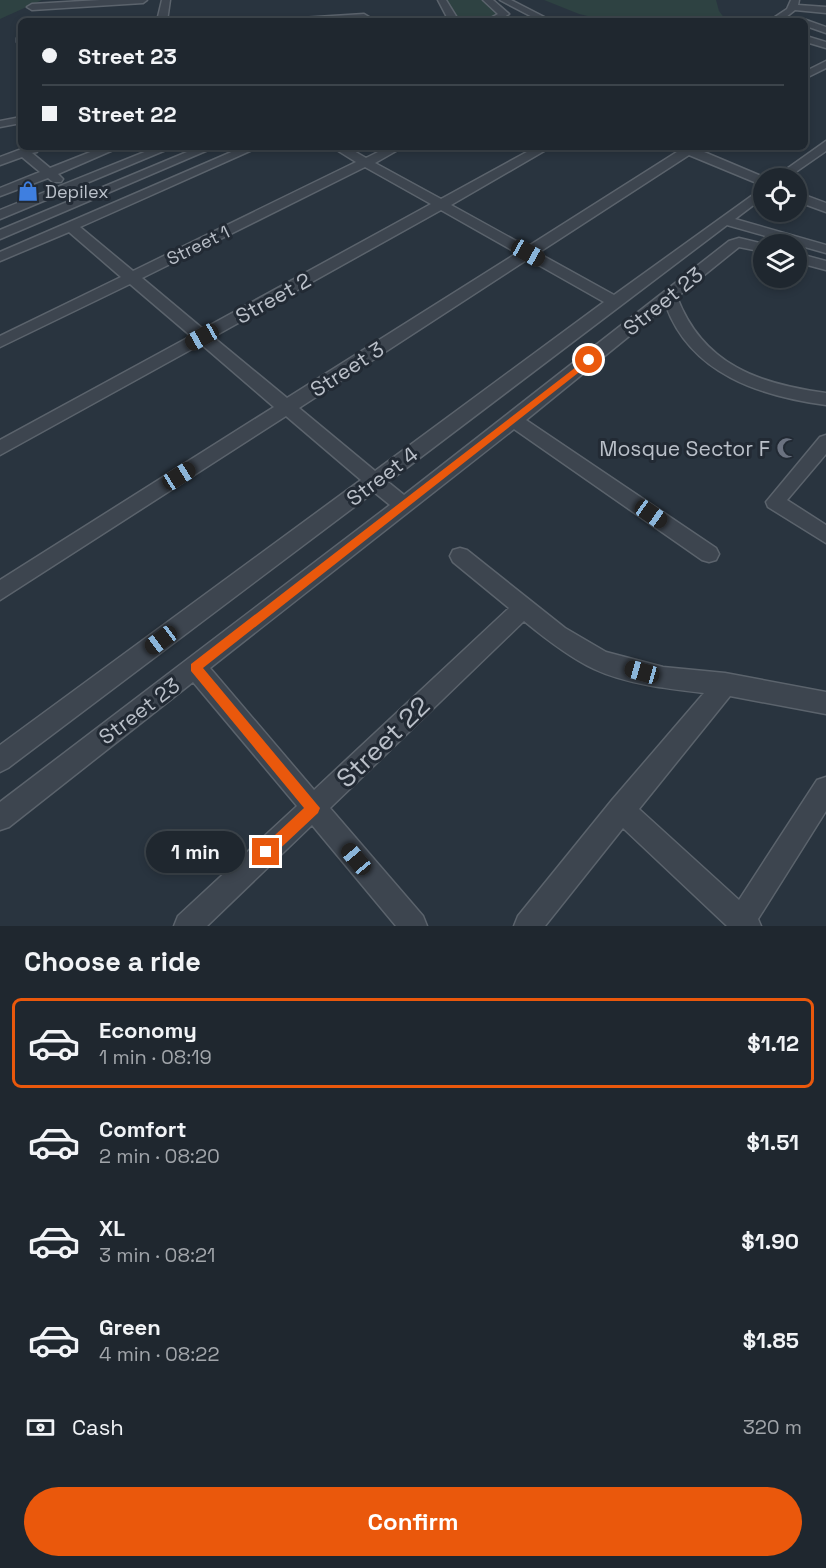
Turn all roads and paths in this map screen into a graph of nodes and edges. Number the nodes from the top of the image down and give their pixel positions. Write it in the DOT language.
graph roads {
  1 [pos="143,0"];
  2 [pos="166,0"];
  3 [pos="442,0"];
  4 [pos="487,0"];
  5 [pos="813,0"];
  6 [pos="509,3"];
  7 [pos="794,4"];
  8 [pos="32,7"];
  9 [pos="826,8"];
  10 [pos="365,15"];
  11 [pos="163,18"];
  12 [pos="333,18"];
  13 [pos="452,18"];
  14 [pos="496,18"];
  15 [pos="511,18"];
  16 [pos="541,18"];
  17 [pos="782,18"];
  18 [pos="808,24"];
  19 [pos="808,28"];
  20 [pos="826,32"];
  21 [pos="808,38"];
  22 [pos="826,43"];
  23 [pos="826,64"];
  24 [pos="808,74"];
  25 [pos="18,121"];
  26 [pos="0,124"];
  27 [pos="18,133"];
  28 [pos="0,137"];
  29 [pos="826,144"];
  30 [pos="29,150"];
  31 [pos="106,150"];
  32 [pos="160,150"];
  33 [pos="184,150"];
  34 [pos="202,150"];
  35 [pos="231,150"];
  36 [pos="246,150"];
  37 [pos="343,150"];
  38 [pos="391,150"];
  39 [pos="540,150"];
  40 [pos="685,150"];
  41 [pos="692,150"];
  42 [pos="23,152"];
  43 [pos="0,161"];
  44 [pos="365,162"];
  45 [pos="794,168"];
  46 [pos="51,172"];
  47 [pos="753,177"];
  48 [pos="67,188"];
  49 [pos="0,192"];
  50 [pos="753,199"];
  51 [pos="807,200"];
  52 [pos="441,204"];
  53 [pos="826,208"];
  54 [pos="0,215"];
  55 [pos="725,220"];
  56 [pos="70,226"];
  57 [pos="0,228"];
  58 [pos="0,235"];
  59 [pos="753,245"];
  60 [pos="0,249"];
  61 [pos="826,249"];
  62 [pos="528,253"];
  63 [pos="0,257"];
  64 [pos="807,260"];
  65 [pos="826,266"];
  66 [pos="131,278"];
  67 [pos="669,296"];
  68 [pos="615,302"];
  69 [pos="202,337"];
  70 [pos="0,342"];
  71 [pos="826,399"];
  72 [pos="286,408"];
  73 [pos="514,420"];
  74 [pos="826,442"];
  75 [pos="0,448"];
  76 [pos="374,481"];
  77 [pos="403,505"];
  78 [pos="826,535"];
  79 [pos="709,554"];
  80 [pos="460,556"];
  81 [pos="0,591"];
  82 [pos="524,608"];
  83 [pos="195,668"];
  84 [pos="725,684"];
  85 [pos="826,703"];
  86 [pos="0,760"];
  87 [pos="826,789"];
  88 [pos="313,808"];
  89 [pos="621,809"];
  90 [pos="0,818"];
  91 [pos="744,923"];
  92 [pos="188,926"];
  93 [pos="413,926"];
  94 [pos="528,926"];
  1 -- 8 [label="street"];
  2 -- 11 [label="street"];
  3 -- 13 [label="street"];
  4 -- 14 [label="street"];
  5 -- 9 [label="street"];
  6 -- 15 [label="street"];
  6 -- 16 [label="street"];
  7 -- 9 [label="street"];
  7 -- 17 [label="street"];
  10 -- 12 [label="street"];
  18 -- 20 [label="street"];
  19 -- 20 [label="street"];
  21 -- 22 [label="street"];
  23 -- 24 [label="street"];
  25 -- 26 [label="street"];
  27 -- 28 [label="street"];
  29 -- 45 [label="street"];
  30 -- 42 [label="street"];
  31 -- 46 [label="street"];
  32 -- 48 [label="street"];
  33 -- 57 [label="street"];
  34 -- 58 [label="street"];
  35 -- 60 [label="street"];
  36 -- 56 [label="street"];
  37 -- 44 [label="street"];
  38 -- 44 [label="street, Street 1"];
  39 -- 52 [label="street, Street 2"];
  40 -- 62 [label="street, Street 3"];
  41 -- 47 [label="street"];
  42 -- 43 [label="street"];
  42 -- 46 [label="street"];
  44 -- 52 [label="street"];
  44 -- 66 [label="street, Street 1"];
  46 -- 48 [label="street"];
  46 -- 49 [label="street"];
  48 -- 54 [label="street"];
  50 -- 55 [label="street, Street 4"];
  51 -- 53 [label="street"];
  52 -- 62 [label="street"];
  52 -- 69 [label="street, Street 2"];
  55 -- 61 [label="street"];
  55 -- 68 [label="street, Street 4"];
  56 -- 63 [label="street"];
  56 -- 66 [label="street"];
  59 -- 67 [label="street, Street 23"];
  62 -- 68 [label="street"];
  62 -- 72 [label="street, Street 3"];
  64 -- 65 [label="street"];
  66 -- 69 [label="street"];
  66 -- 70 [label="street, Street 1"];
  67 -- 71 [label="street"];
  67 -- 73 [label="street, Street 23"];
  68 -- 76 [label="street, Street 4"];
  69 -- 72 [label="street"];
  69 -- 75 [label="street, Street 2"];
  72 -- 76 [label="street"];
  72 -- 81 [label="street, Street 3"];
  73 -- 77 [label="street, Street 23"];
  73 -- 79 [label="street"];
  74 -- 78 [label="street"];
  76 -- 77 [label="street"];
  76 -- 86 [label="street, Street 4"];
  77 -- 83 [label="street, Street 23"];
  80 -- 82 [label="street"];
  82 -- 84 [label="street"];
  82 -- 88 [label="street, Street 22"];
  83 -- 88 [label="street"];
  83 -- 90 [label="street, Street 23"];
  84 -- 85 [label="street"];
  84 -- 89 [label="street"];
  87 -- 91 [label="street"];
  88 -- 92 [label="street, Street 22"];
  88 -- 93 [label="street"];
  89 -- 91 [label="street"];
  89 -- 94 [label="street"];
}
